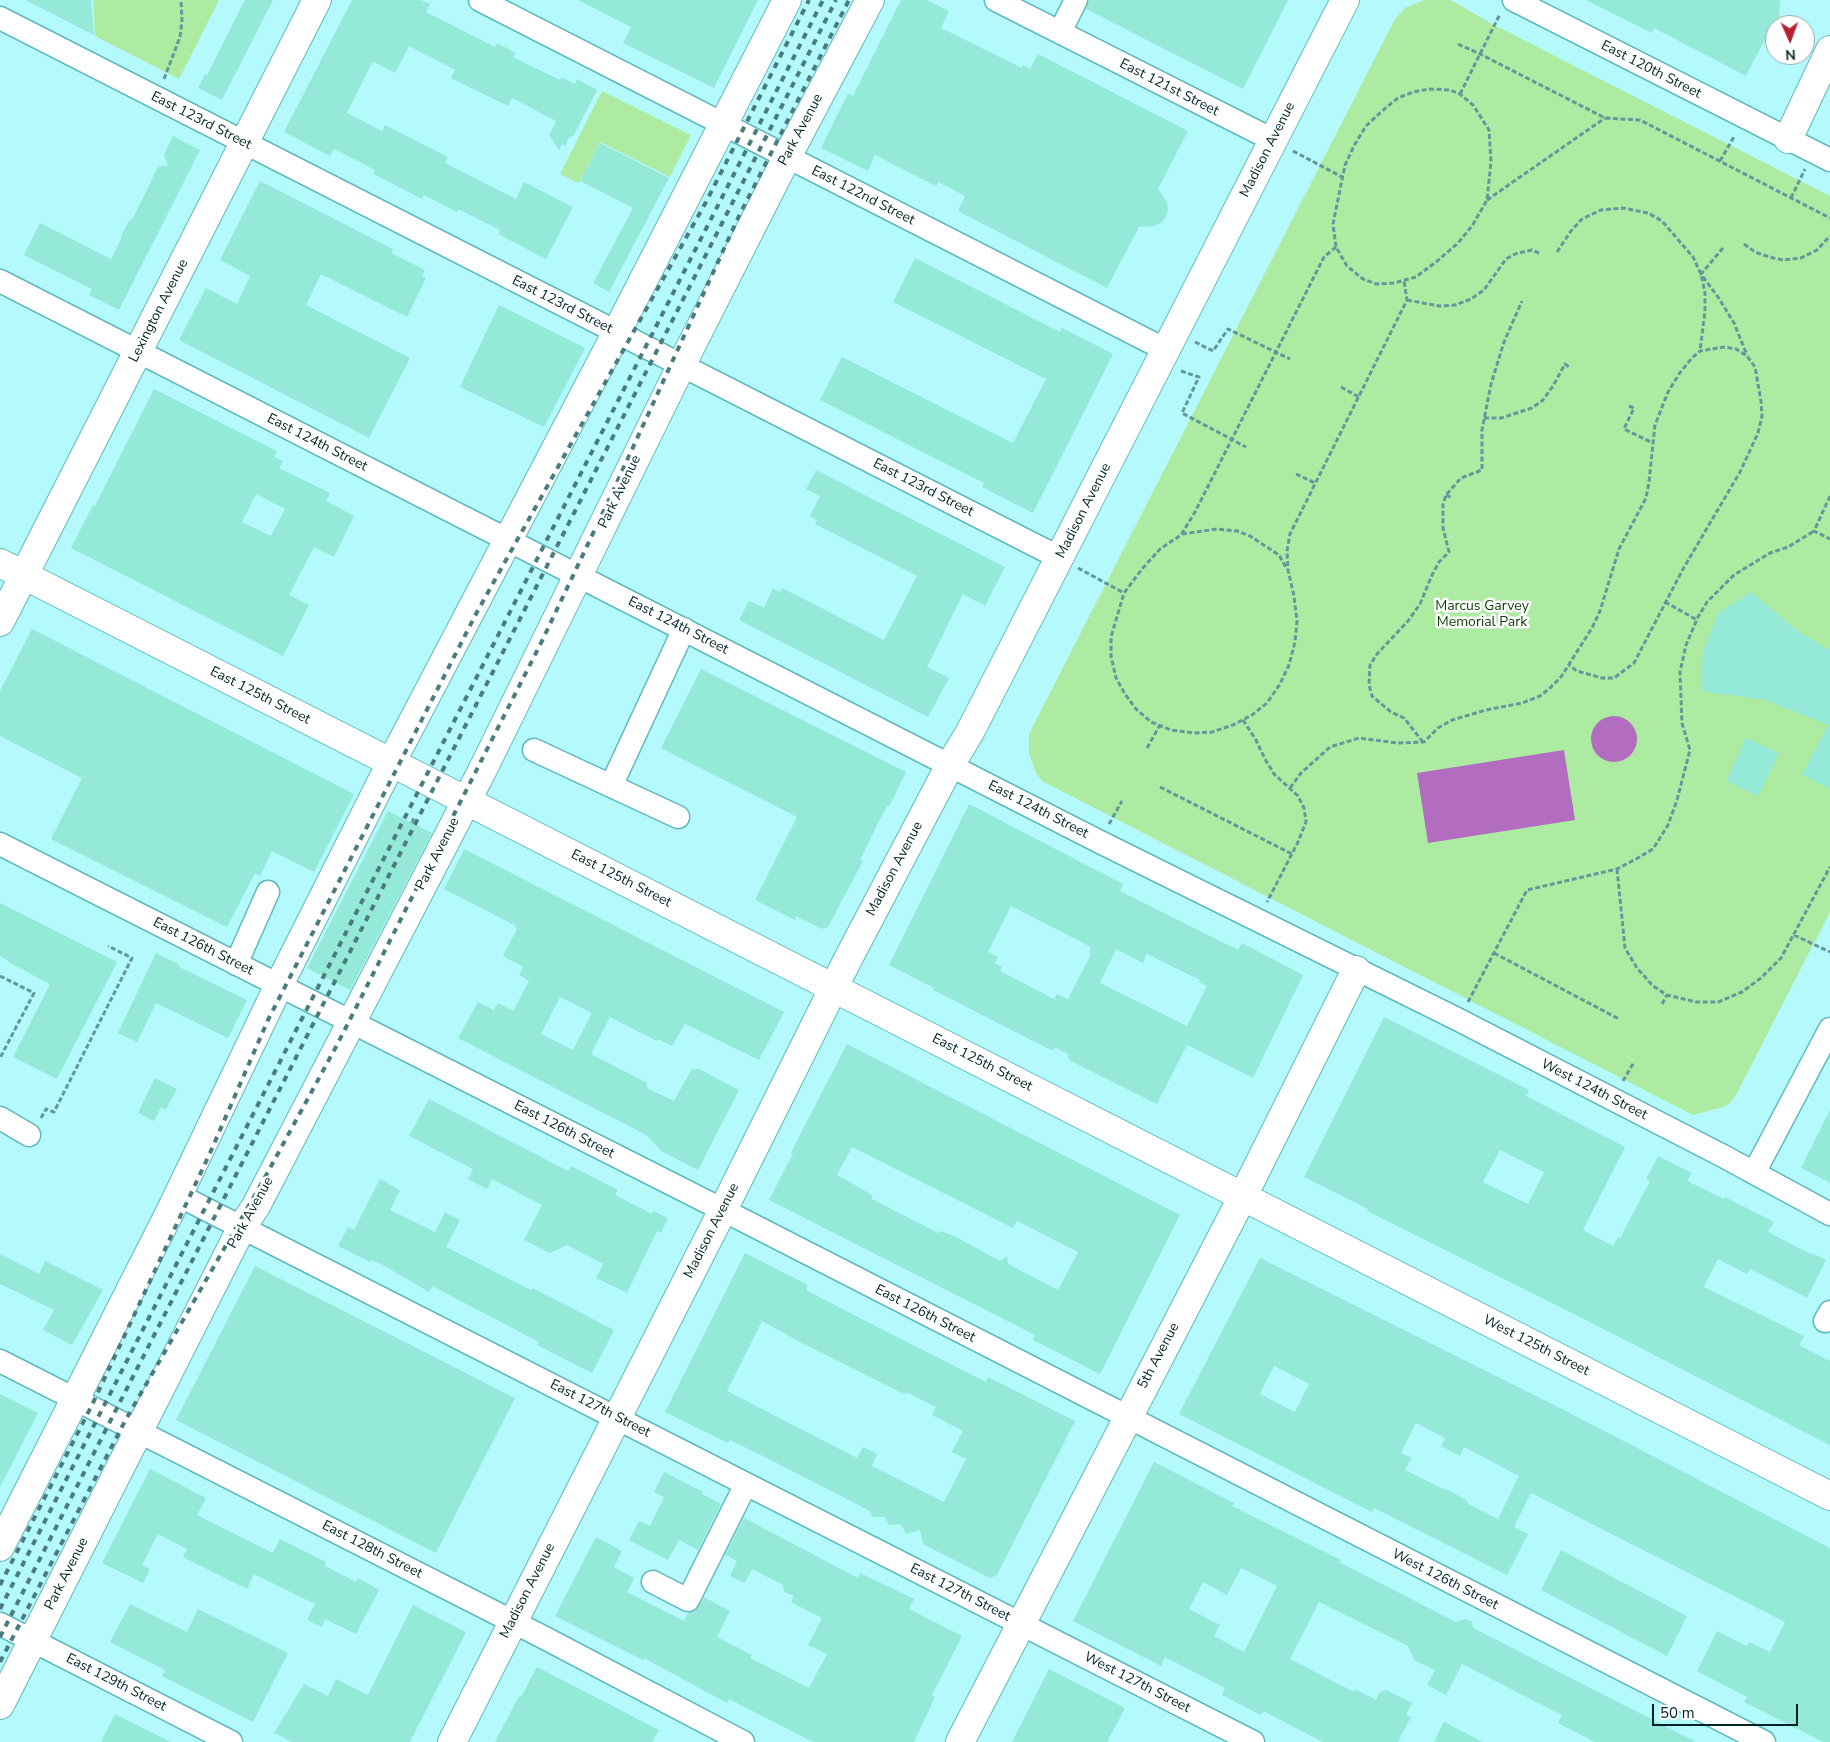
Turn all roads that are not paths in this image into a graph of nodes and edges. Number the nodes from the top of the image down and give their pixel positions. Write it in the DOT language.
graph roads {
  1 [pos="317,0"];
  2 [pos="480,0"];
  3 [pos="787,0"];
  4 [pos="870,0"];
  5 [pos="996,0"];
  6 [pos="1076,0"];
  7 [pos="1345,0"];
  8 [pos="1509,4"];
  9 [pos="0,18"];
  10 [pos="1060,32"];
  11 [pos="1830,50"];
  12 [pos="724,124"];
  13 [pos="1788,139"];
  14 [pos="1273,140"];
  15 [pos="244,143"];
  16 [pos="787,157"];
  17 [pos="1830,160"];
  18 [pos="0,282"];
  19 [pos="617,333"];
  20 [pos="138,352"];
  21 [pos="1176,353"];
  22 [pos="681,366"];
  23 [pos="509,541"];
  24 [pos="1060,558"];
  25 [pos="12,569"];
  26 [pos="579,576"];
  27 [pos="0,622"];
  28 [pos="684,630"];
  29 [pos="534,750"];
  30 [pos="392,763"];
  31 [pos="950,765"];
  32 [pos="611,786"];
  33 [pos="466,801"];
  34 [pos="678,817"];
  35 [pos="0,844"];
  36 [pos="268,892"];
  37 [pos="236,964"];
  38 [pos="1356,970"];
  39 [pos="279,985"];
  40 [pos="833,989"];
  41 [pos="351,1022"];
  42 [pos="1830,1029"];
  43 [pos="0,1118"];
  44 [pos="29,1135"];
  45 [pos="1754,1173"];
  46 [pos="178,1195"];
  47 [pos="1243,1196"];
  48 [pos="723,1210"];
  49 [pos="1830,1214"];
  50 [pos="242,1227"];
  51 [pos="0,1360"];
  52 [pos="75,1399"];
  53 [pos="617,1418"];
  54 [pos="1127,1418"];
  55 [pos="139,1430"];
  56 [pos="746,1484"];
  57 [pos="1830,1496"];
  58 [pos="0,1546"];
  59 [pos="653,1582"];
  60 [pos="513,1622"];
  61 [pos="0,1624"];
  62 [pos="1021,1624"];
  63 [pos="33,1640"];
  64 [pos="0,1705"];
  65 [pos="231,1742"];
  66 [pos="452,1742"];
  67 [pos="744,1742"];
  68 [pos="960,1742"];
  69 [pos="1253,1742"];
  70 [pos="1764,1742"];
  1 -- 15 [label="main road, Lexington Avenue"];
  2 -- 12 [label="street, East 122nd Street"];
  3 -- 12 [label="main road"];
  4 -- 16 [label="main road, Park Avenue"];
  5 -- 10 [label="street, East 121st Street"];
  6 -- 10 [label="street"];
  7 -- 14 [label="main road, Madison Avenue"];
  8 -- 13 [label="street, East 120th Street"];
  9 -- 15 [label="street, East 123rd Street"];
  10 -- 14 [label="street, East 121st Street"];
  11 -- 13 [label="main road"];
  12 -- 16 [label="street, East 122nd Street"];
  12 -- 19 [label="main road"];
  13 -- 17 [label="street, East 120th Street"];
  14 -- 21 [label="main road, Madison Avenue"];
  15 -- 19 [label="street, East 123rd Street"];
  15 -- 20 [label="main road, Lexington Avenue"];
  16 -- 21 [label="street, East 122nd Street"];
  16 -- 22 [label="main road, Park Avenue"];
  18 -- 20 [label="street, East 124th Street"];
  19 -- 22 [label="street, East 123rd Street"];
  19 -- 23 [label="main road"];
  20 -- 23 [label="street, East 124th Street"];
  20 -- 25 [label="main road, Lexington Avenue"];
  21 -- 24 [label="main road, Madison Avenue"];
  22 -- 24 [label="street, East 123rd Street"];
  22 -- 26 [label="main road, Park Avenue"];
  23 -- 26 [label="street, East 124th Street"];
  23 -- 30 [label="main road"];
  24 -- 31 [label="main road, Madison Avenue"];
  25 -- 27 [label="main road, Lexington Avenue"];
  25 -- 30 [label="main road, East 125th Street"];
  26 -- 28 [label="street, East 124th Street"];
  26 -- 33 [label="main road, Park Avenue"];
  28 -- 31 [label="street, East 124th Street"];
  28 -- 32 [label="street"];
  29 -- 32 [label="street"];
  30 -- 33 [label="main road, East 125th Street"];
  30 -- 39 [label="main road"];
  31 -- 38 [label="street, East 124th Street"];
  31 -- 40 [label="main road, Madison Avenue"];
  32 -- 34 [label="street"];
  33 -- 40 [label="main road, East 125th Street"];
  33 -- 41 [label="main road, Park Avenue"];
  35 -- 37 [label="street, East 126th Street"];
  36 -- 37 [label="street"];
  37 -- 39 [label="street, East 126th Street"];
  38 -- 45 [label="street, West 124th Street"];
  38 -- 47 [label="main road, 5th Avenue"];
  39 -- 41 [label="street, East 126th Street"];
  39 -- 46 [label="main road"];
  40 -- 47 [label="main road, East 125th Street"];
  40 -- 48 [label="main road, Madison Avenue"];
  41 -- 48 [label="street, East 126th Street"];
  41 -- 50 [label="main road, Park Avenue"];
  42 -- 45 [label="street"];
  43 -- 44 [label="street"];
  45 -- 49 [label="street, West 124th Street"];
  46 -- 50 [label="street, East 127th Street"];
  46 -- 52 [label="main road"];
  47 -- 54 [label="main road, 5th Avenue"];
  47 -- 57 [label="main road, West 125th Street"];
  48 -- 53 [label="main road, Madison Avenue"];
  48 -- 54 [label="street, East 126th Street"];
  50 -- 53 [label="street, East 127th Street"];
  50 -- 55 [label="main road, Park Avenue"];
  51 -- 52 [label="street, East 128th Street"];
  52 -- 55 [label="street, East 128th Street"];
  52 -- 58 [label="main road"];
  53 -- 56 [label="street, East 127th Street"];
  53 -- 60 [label="main road, Madison Avenue"];
  54 -- 62 [label="main road, 5th Avenue"];
  54 -- 70 [label="street, West 126th Street"];
  55 -- 60 [label="street, East 128th Street"];
  55 -- 63 [label="main road, Park Avenue"];
  56 -- 59 [label="street"];
  56 -- 62 [label="street, East 127th Street"];
  60 -- 66 [label="main road, Madison Avenue"];
  60 -- 67 [label="street, East 128th Street"];
  61 -- 63 [label="street, East 129th Street"];
  62 -- 68 [label="main road, 5th Avenue"];
  62 -- 69 [label="street, West 127th Street"];
  63 -- 64 [label="main road, Park Avenue"];
  63 -- 65 [label="street, East 129th Street"];
}
